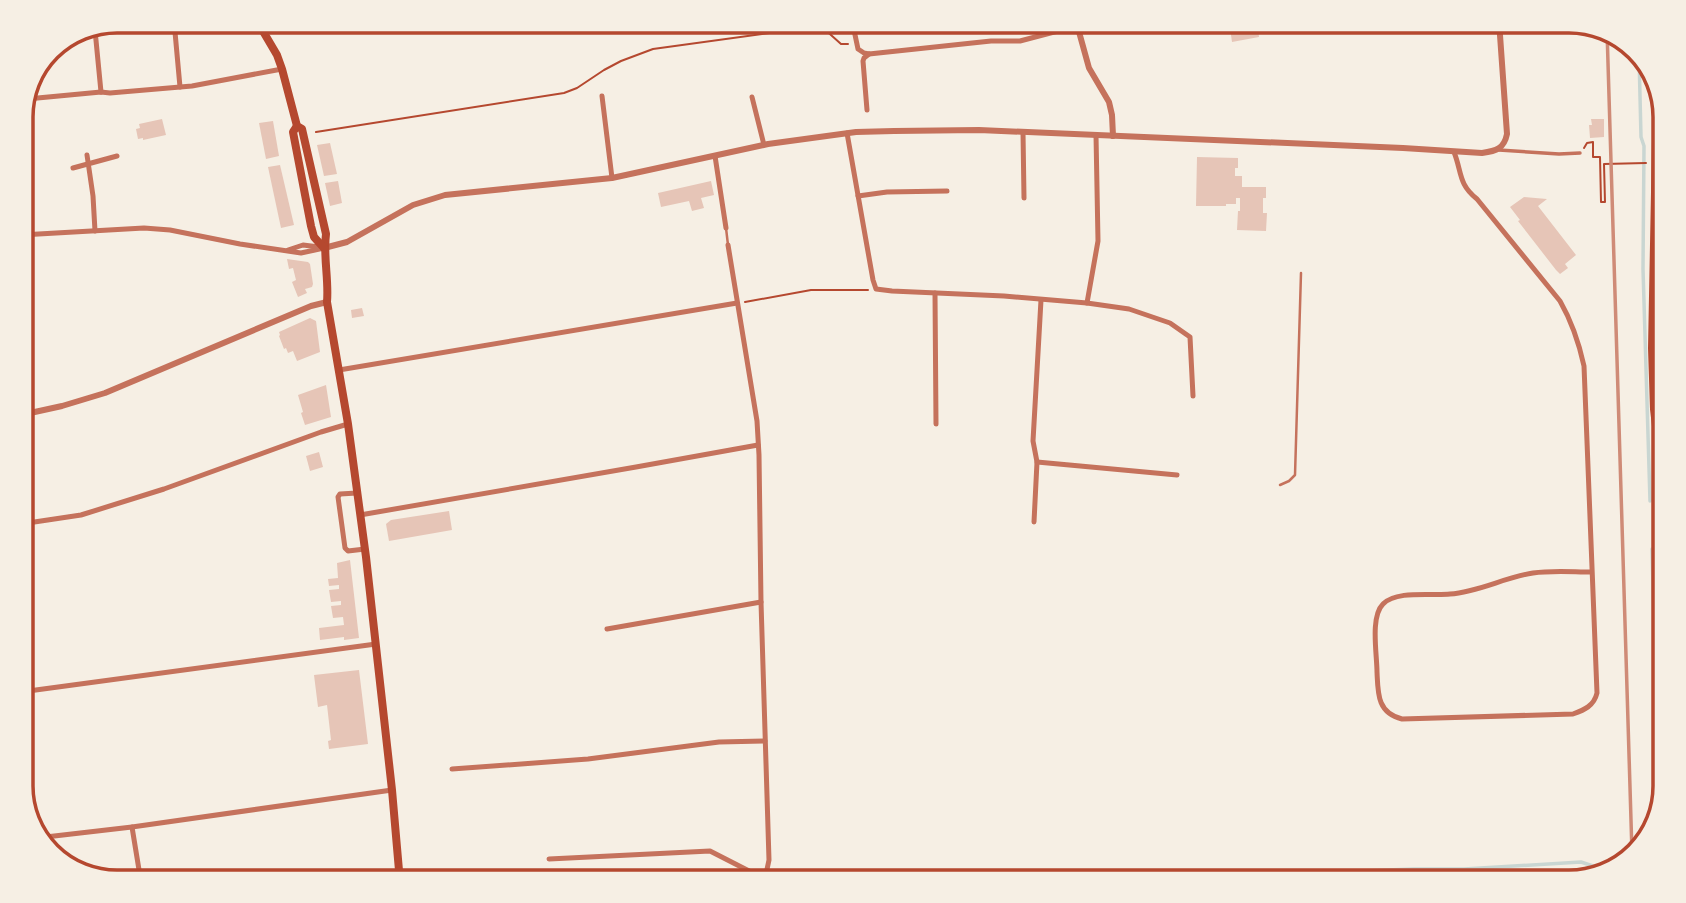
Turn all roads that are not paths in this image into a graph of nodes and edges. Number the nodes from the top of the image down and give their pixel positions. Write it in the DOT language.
graph roads {
  1 [pos="175,33"];
  2 [pos="264,33"];
  3 [pos="855,33"];
  4 [pos="1052,33"];
  5 [pos="1079,33"];
  6 [pos="1500,33"];
  7 [pos="96,37"];
  8 [pos="869,54"];
  9 [pos="282,69"];
  10 [pos="180,87"];
  11 [pos="101,92"];
  12 [pos="603,96"];
  13 [pos="752,97"];
  14 [pos="35,98"];
  15 [pos="867,110"];
  16 [pos="1023,132"];
  17 [pos="847,134"];
  18 [pos="1096,135"];
  19 [pos="1113,136"];
  20 [pos="764,145"];
  21 [pos="1499,150"];
  22 [pos="1454,152"];
  23 [pos="1580,153"];
  24 [pos="87,155"];
  25 [pos="117,156"];
  26 [pos="715,156"];
  27 [pos="89,165"];
  28 [pos="73,168"];
  29 [pos="612,178"];
  30 [pos="1024,188"];
  31 [pos="1031,188"];
  32 [pos="937,191"];
  33 [pos="947,191"];
  34 [pos="858,196"];
  35 [pos="1024,198"];
  36 [pos="937,200"];
  37 [pos="726,228"];
  38 [pos="95,231"];
  39 [pos="33,234"];
  40 [pos="729,245"];
  41 [pos="324,248"];
  42 [pos="1301,272"];
  43 [pos="936,293"];
  44 [pos="1041,300"];
  45 [pos="327,302"];
  46 [pos="737,303"];
  47 [pos="1087,303"];
  48 [pos="1653,321"];
  49 [pos="339,370"];
  50 [pos="1653,378"];
  51 [pos="1193,396"];
  52 [pos="33,412"];
  53 [pos="348,424"];
  54 [pos="936,424"];
  55 [pos="758,444"];
  56 [pos="1037,461"];
  57 [pos="1177,475"];
  58 [pos="1280,485"];
  59 [pos="357,493"];
  60 [pos="360,515"];
  61 [pos="33,522"];
  62 [pos="1034,522"];
  63 [pos="365,549"];
  64 [pos="1592,572"];
  65 [pos="761,602"];
  66 [pos="607,629"];
  67 [pos="376,644"];
  68 [pos="33,690"];
  69 [pos="765,741"];
  70 [pos="452,769"];
  71 [pos="392,790"];
  72 [pos="132,827"];
  73 [pos="50,836"];
  74 [pos="549,859"];
  75 [pos="139,870"];
  76 [pos="399,870"];
  77 [pos="747,870"];
  78 [pos="767,870"];
  1 -- 10 [label="street"];
  2 -- 9 [label="main road"];
  3 -- 8 [label="street"];
  4 -- 8 [label="street"];
  5 -- 19 [label="street"];
  6 -- 21 [label="street"];
  7 -- 11 [label="street"];
  8 -- 15 [label="street"];
  9 -- 10 [label="street"];
  9 -- 41 [label="main road"];
  10 -- 11 [label="street"];
  11 -- 14 [label="street"];
  12 -- 29 [label="street"];
  13 -- 20 [label="street"];
  16 -- 17 [label="street"];
  16 -- 18 [label="street"];
  16 -- 30 [label="street"];
  17 -- 20 [label="street"];
  17 -- 34 [label="street"];
  18 -- 19 [label="street"];
  18 -- 47 [label="street"];
  19 -- 22 [label="street"];
  20 -- 26 [label="street"];
  21 -- 22 [label="street"];
  21 -- 23 [label="street"];
  22 -- 64 [label="street"];
  24 -- 27 [label="street"];
  25 -- 27 [label="street"];
  26 -- 29 [label="street"];
  26 -- 37 [label="street"];
  27 -- 28 [label="street"];
  27 -- 38 [label="street"];
  29 -- 41 [label="street"];
  30 -- 31 [label="street"];
  30 -- 35 [label="street"];
  32 -- 33 [label="street"];
  32 -- 34 [label="street"];
  32 -- 36 [label="street"];
  34 -- 43 [label="street"];
  37 -- 40 [label="lane"];
  38 -- 39 [label="street"];
  38 -- 41 [label="street"];
  40 -- 46 [label="street"];
  41 -- 45 [label="main road"];
  42 -- 58 [label="lane"];
  43 -- 44 [label="street"];
  43 -- 54 [label="street"];
  44 -- 47 [label="street"];
  44 -- 56 [label="street"];
  45 -- 49 [label="main road"];
  45 -- 52 [label="street"];
  46 -- 49 [label="street"];
  46 -- 55 [label="street"];
  47 -- 51 [label="street"];
  48 -- 50 [label="main road"];
  49 -- 53 [label="main road"];
  53 -- 59 [label="main road"];
  53 -- 61 [label="street"];
  55 -- 60 [label="street"];
  55 -- 65 [label="street"];
  56 -- 57 [label="street"];
  56 -- 62 [label="street"];
  59 -- 60 [label="main road"];
  59 -- 63 [label="street"];
  60 -- 63 [label="main road"];
  63 -- 67 [label="main road"];
  64 -- 64 [label="street"];
  65 -- 66 [label="street"];
  65 -- 69 [label="street"];
  67 -- 68 [label="street"];
  67 -- 71 [label="main road"];
  69 -- 70 [label="street"];
  69 -- 78 [label="street"];
  71 -- 72 [label="street"];
  71 -- 76 [label="main road"];
  72 -- 73 [label="street"];
  72 -- 75 [label="street"];
  74 -- 77 [label="street"];
}
